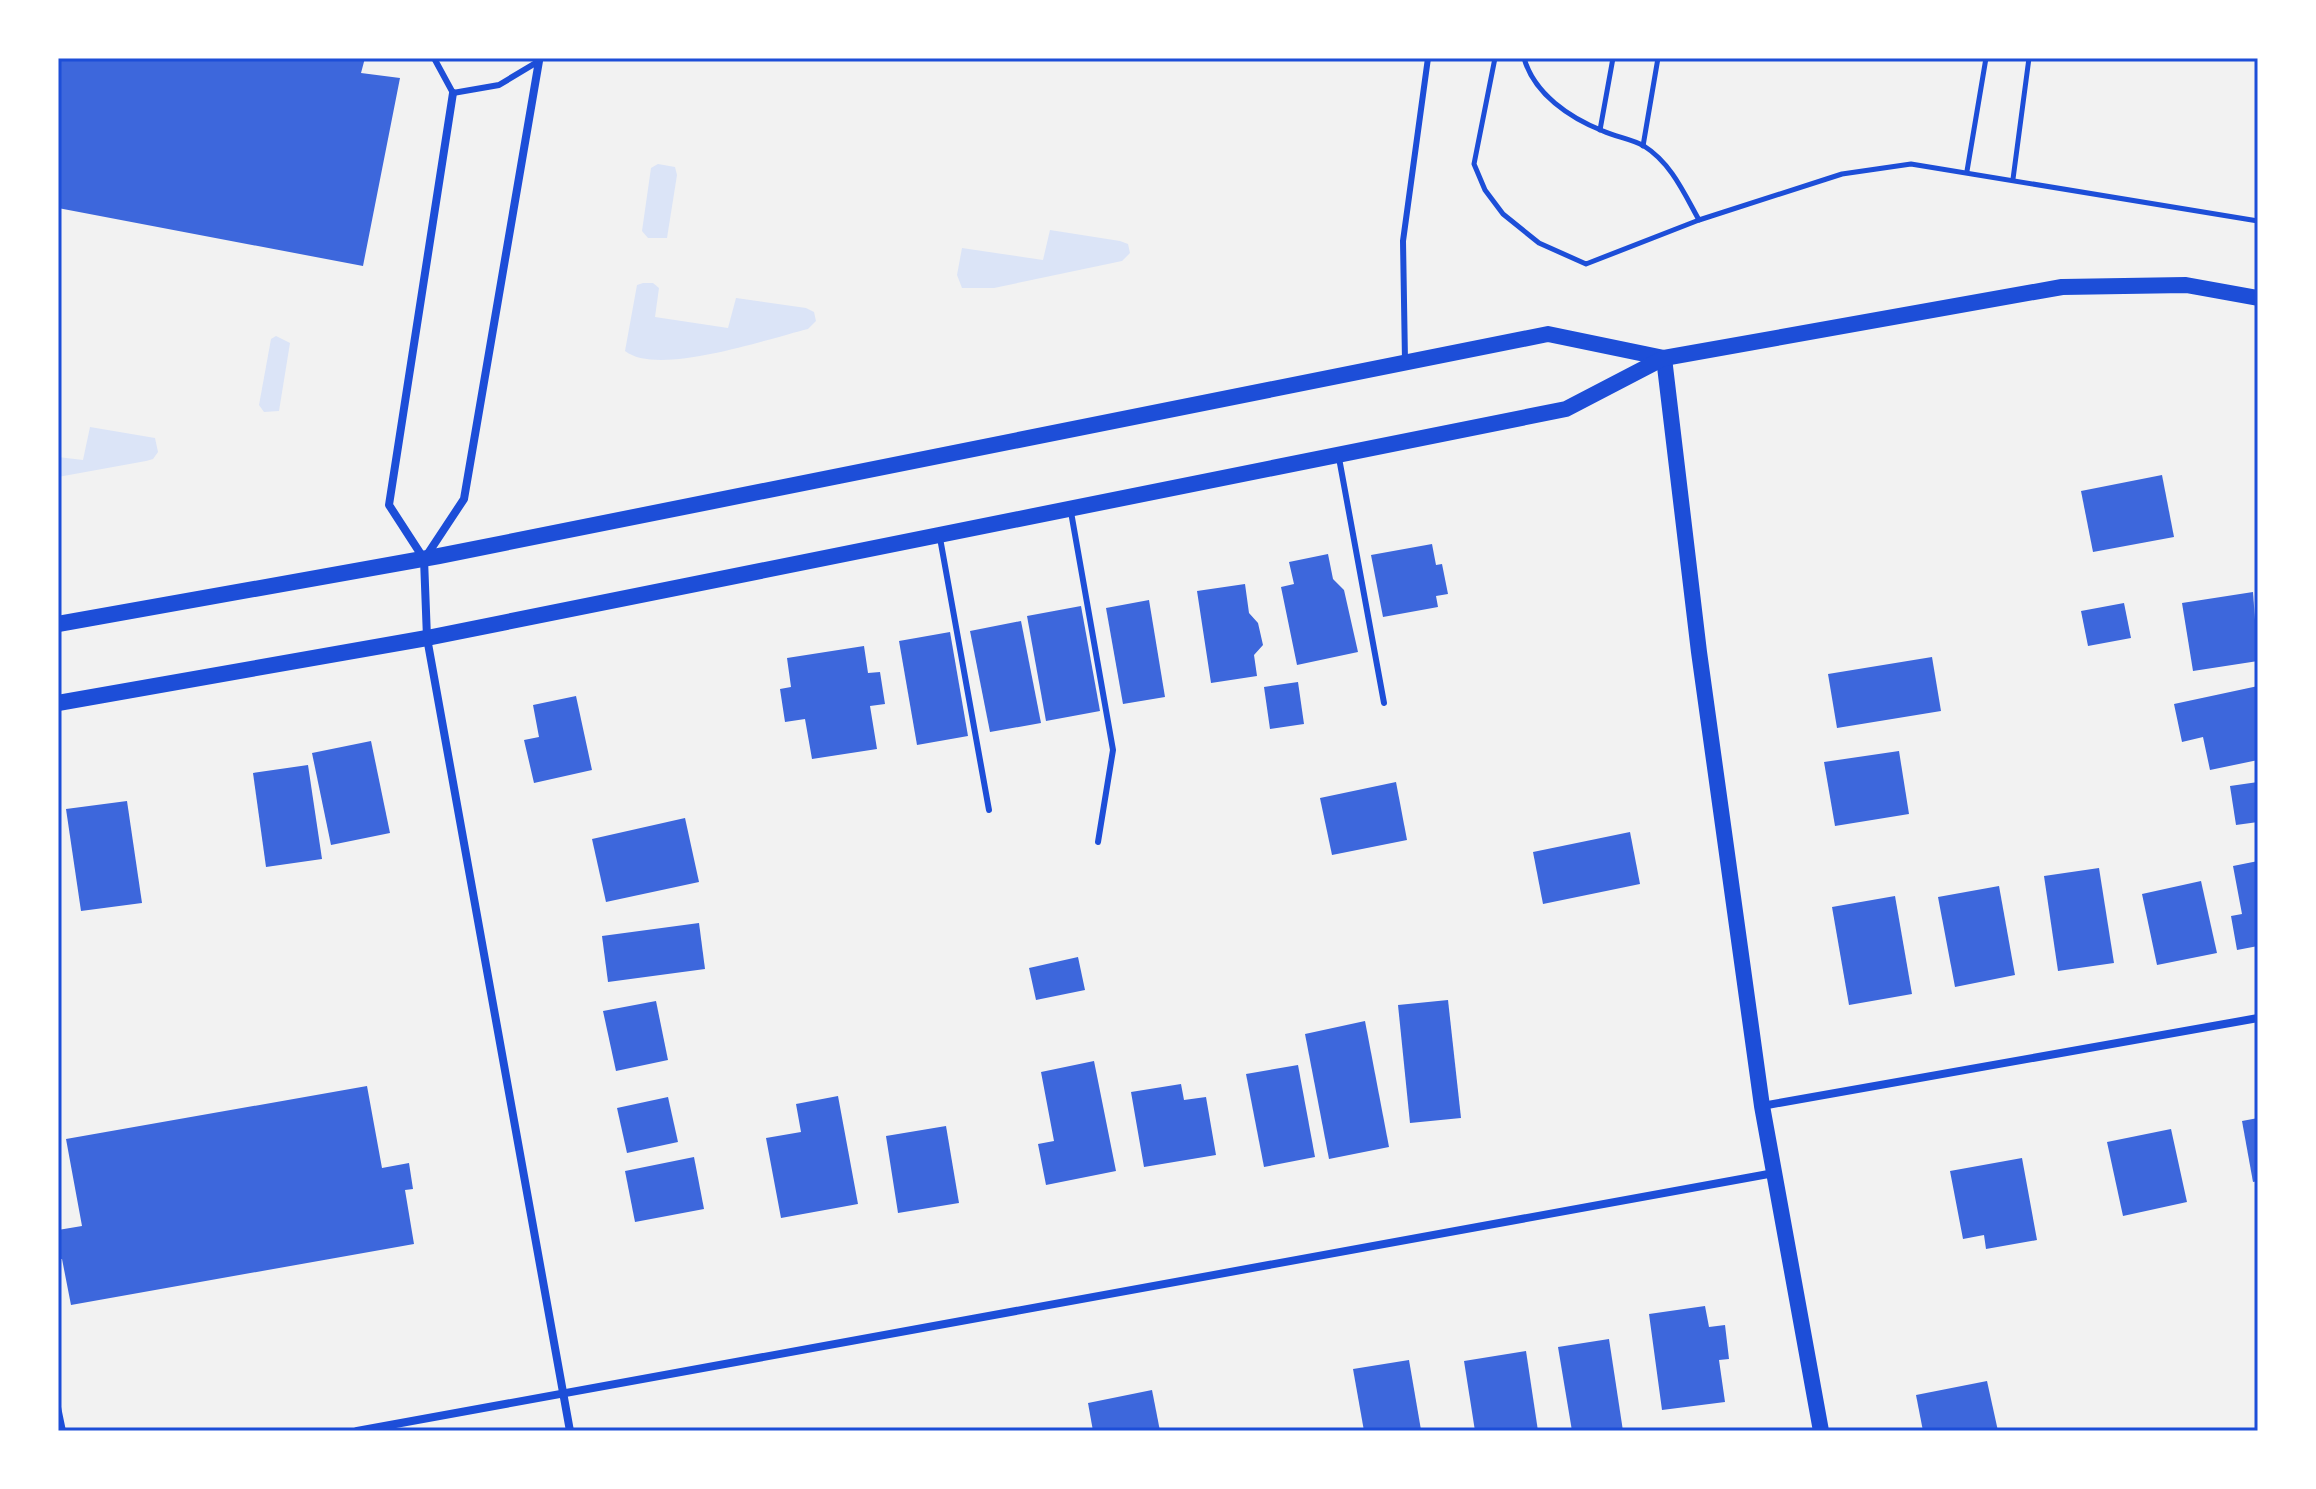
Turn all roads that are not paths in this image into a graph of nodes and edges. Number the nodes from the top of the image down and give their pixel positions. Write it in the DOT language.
graph roads {
  1 [pos="434,58"];
  2 [pos="1428,58"];
  3 [pos="540,60"];
  4 [pos="453,93"];
  5 [pos="2258,298"];
  6 [pos="1664,358"];
  7 [pos="1405,363"];
  8 [pos="1338,454"];
  9 [pos="1071,508"];
  10 [pos="939,535"];
  11 [pos="424,559"];
  12 [pos="58,624"];
  13 [pos="427,638"];
  14 [pos="58,703"];
  15 [pos="1384,703"];
  16 [pos="989,810"];
  17 [pos="1098,842"];
  18 [pos="2258,1018"];
  19 [pos="1762,1106"];
  20 [pos="1774,1173"];
  21 [pos="564,1393"];
  22 [pos="58,1407"];
  23 [pos="63,1431"];
  24 [pos="357,1431"];
  25 [pos="570,1431"];
  26 [pos="1821,1431"];
  1 -- 4 [label="lane"];
  2 -- 7 [label="lane"];
  3 -- 4 [label="lane"];
  3 -- 11 [label="street"];
  4 -- 11 [label="street"];
  5 -- 6 [label="main road"];
  6 -- 7 [label="main road"];
  6 -- 8 [label="main road"];
  6 -- 19 [label="main road"];
  7 -- 11 [label="main road"];
  8 -- 9 [label="main road"];
  8 -- 15 [label="lane"];
  9 -- 10 [label="main road"];
  9 -- 17 [label="lane"];
  10 -- 13 [label="main road"];
  10 -- 16 [label="lane"];
  11 -- 12 [label="main road"];
  11 -- 13 [label="street"];
  13 -- 14 [label="main road"];
  13 -- 21 [label="street"];
  18 -- 19 [label="street"];
  19 -- 20 [label="main road"];
  20 -- 21 [label="street"];
  20 -- 26 [label="main road"];
  21 -- 24 [label="street"];
  21 -- 25 [label="street"];
  22 -- 23 [label="lane"];
}
